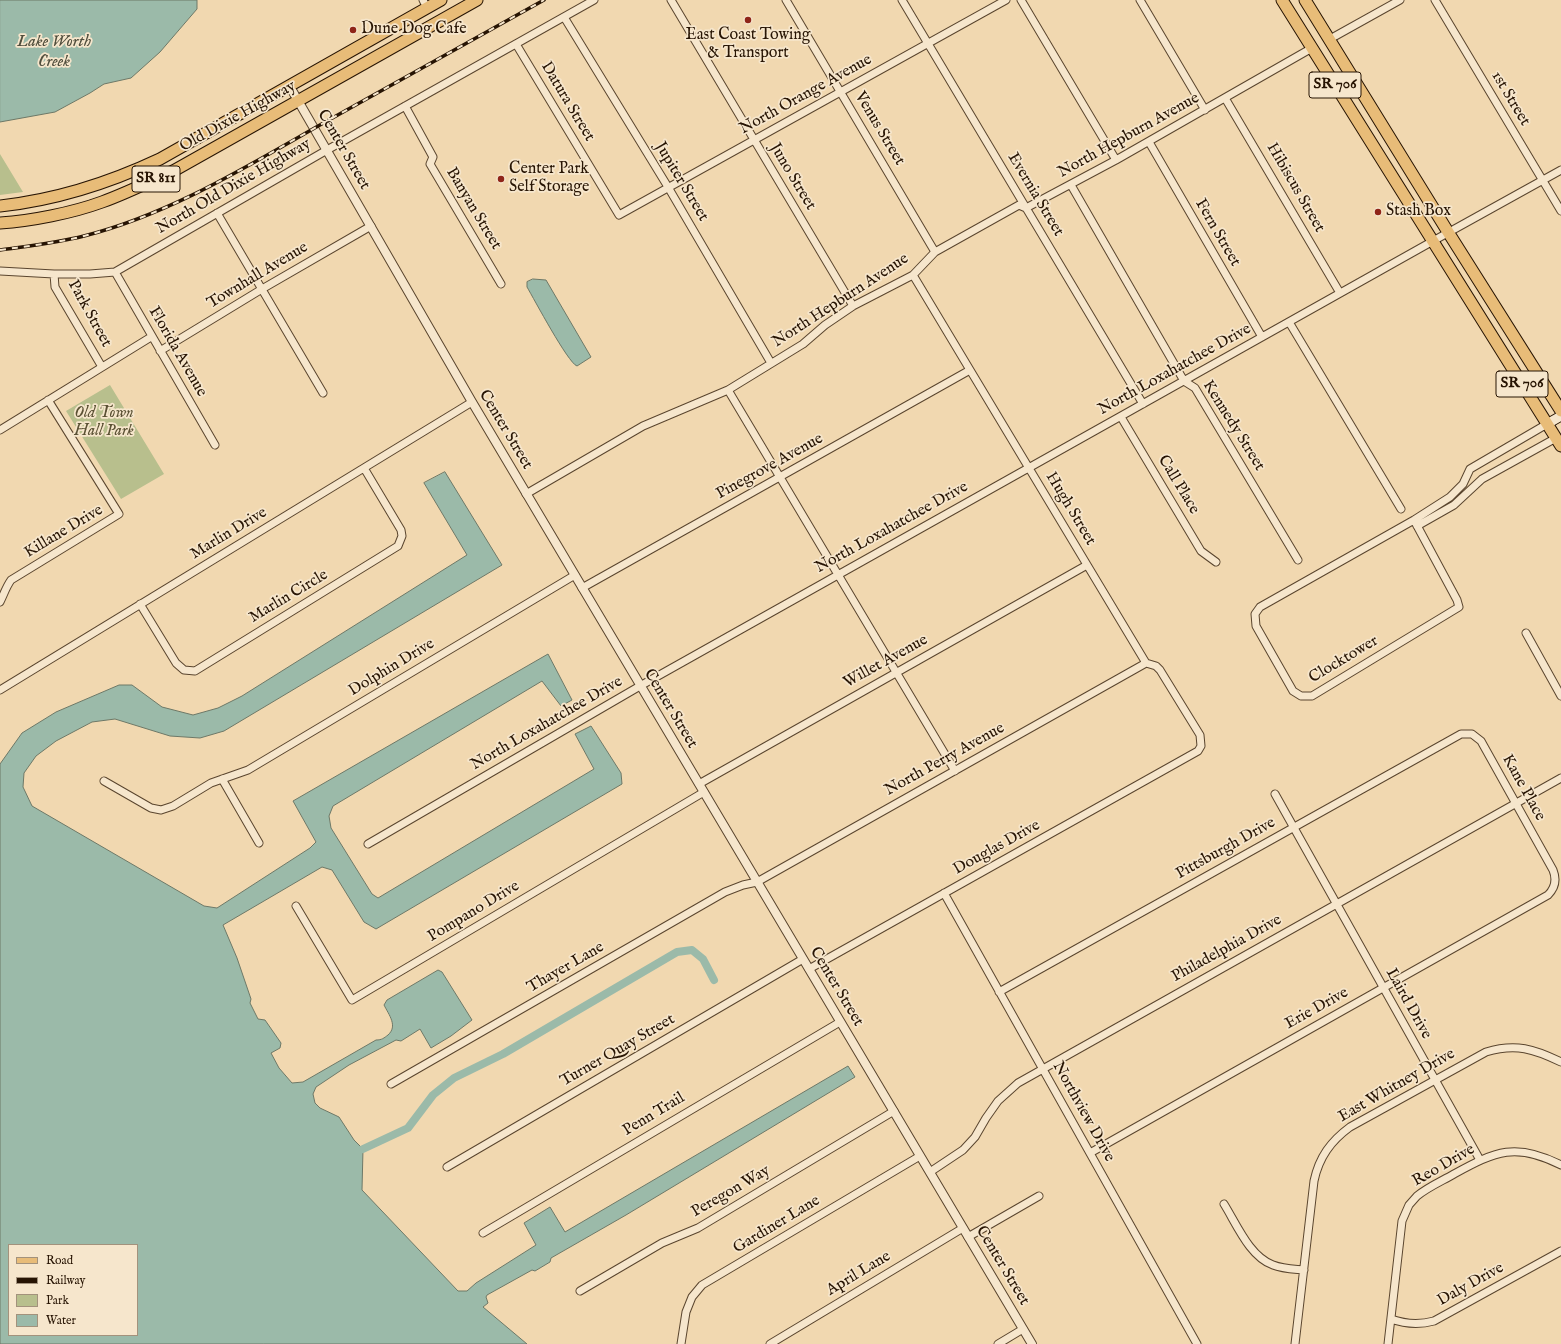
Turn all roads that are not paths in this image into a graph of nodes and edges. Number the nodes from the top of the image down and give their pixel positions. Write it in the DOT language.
graph roads {
  1 [pos="441,0"];
  2 [pos="477,0"];
  3 [pos="594,0"];
  4 [pos="670,0"];
  5 [pos="786,0"];
  6 [pos="902,0"];
  7 [pos="1006,0"];
  8 [pos="1021,0"];
  9 [pos="1140,0"];
  10 [pos="1282,0"];
  11 [pos="1305,0"];
  12 [pos="1400,0"];
  13 [pos="1435,0"];
  14 [pos="425,4"];
  15 [pos="564,17"];
  16 [pos="1330,40"];
  17 [pos="928,43"];
  18 [pos="516,44"];
  19 [pos="1312,48"];
  20 [pos="290,85"];
  21 [pos="840,92"];
  22 [pos="1225,98"];
  23 [pos="299,101"];
  24 [pos="405,106"];
  25 [pos="1205,110"];
  26 [pos="754,140"];
  27 [pos="1149,142"];
  28 [pos="327,150"];
  29 [pos="1116,160"];
  30 [pos="1561,170"];
  31 [pos="1543,181"];
  32 [pos="1071,185"];
  33 [pos="668,187"];
  34 [pos="0,206"];
  35 [pos="1026,208"];
  36 [pos="1561,211"];
  37 [pos="217,213"];
  38 [pos="619,215"];
  39 [pos="0,223"];
  40 [pos="371,226"];
  41 [pos="1448,232"];
  42 [pos="1432,241"];
  43 [pos="935,252"];
  44 [pos="0,271"];
  45 [pos="115,272"];
  46 [pos="54,274"];
  47 [pos="914,275"];
  48 [pos="501,284"];
  49 [pos="262,289"];
  50 [pos="1340,293"];
  51 [pos="853,306"];
  52 [pos="1289,322"];
  53 [pos="152,337"];
  54 [pos="1262,337"];
  55 [pos="160,351"];
  56 [pos="771,363"];
  57 [pos="102,367"];
  58 [pos="970,370"];
  59 [pos="1184,381"];
  60 [pos="728,390"];
  61 [pos="324,394"];
  62 [pos="48,400"];
  63 [pos="472,402"];
  64 [pos="1143,404"];
  65 [pos="1561,411"];
  66 [pos="1121,416"];
  67 [pos="1561,416"];
  68 [pos="1547,424"];
  69 [pos="0,430"];
  70 [pos="1559,440"];
  71 [pos="215,445"];
  72 [pos="364,468"];
  73 [pos="1029,468"];
  74 [pos="779,478"];
  75 [pos="526,494"];
  76 [pos="1401,509"];
  77 [pos="1416,523"];
  78 [pos="1298,560"];
  79 [pos="1216,562"];
  80 [pos="1087,565"];
  81 [pos="575,575"];
  82 [pos="838,575"];
  83 [pos="582,588"];
  84 [pos="0,602"];
  85 [pos="140,604"];
  86 [pos="1526,633"];
  87 [pos="1146,663"];
  88 [pos="896,673"];
  89 [pos="640,686"];
  90 [pos="0,690"];
  91 [pos="1561,696"];
  92 [pos="1467,733"];
  93 [pos="1198,751"];
  94 [pos="955,771"];
  95 [pos="1561,778"];
  96 [pos="222,780"];
  97 [pos="104,781"];
  98 [pos="699,784"];
  99 [pos="704,792"];
  100 [pos="1275,794"];
  101 [pos="1516,803"];
  102 [pos="1293,827"];
  103 [pos="258,843"];
  104 [pos="368,844"];
  105 [pos="757,882"];
  106 [pos="1554,886"];
  107 [pos="944,893"];
  108 [pos="1336,904"];
  109 [pos="296,906"];
  110 [pos="803,959"];
  111 [pos="809,969"];
  112 [pos="1383,987"];
  113 [pos="999,992"];
  114 [pos="840,1022"];
  115 [pos="1561,1062"];
  116 [pos="1043,1069"];
  117 [pos="1435,1080"];
  118 [pos="391,1084"];
  119 [pos="894,1112"];
  120 [pos="1090,1153"];
  121 [pos="920,1156"];
  122 [pos="1480,1160"];
  123 [pos="1561,1165"];
  124 [pos="447,1167"];
  125 [pos="930,1172"];
  126 [pos="1039,1196"];
  127 [pos="1224,1204"];
  128 [pos="963,1228"];
  129 [pos="483,1233"];
  130 [pos="968,1237"];
  131 [pos="1561,1251"];
  132 [pos="1304,1270"];
  133 [pos="580,1291"];
  134 [pos="1391,1319"];
  135 [pos="1023,1329"];
  136 [pos="681,1344"];
  137 [pos="770,1344"];
  138 [pos="998,1344"];
  139 [pos="1032,1344"];
  140 [pos="1197,1344"];
  141 [pos="1295,1344"];
  142 [pos="1388,1344"];
  1 -- 14 [label="main road, Old Dixie Highway / SR 811"];
  2 -- 23 [label="main road, Old Dixie Highway / SR 811"];
  3 -- 15 [label="street, North Old Dixie Highway"];
  4 -- 26 [label="street, Juno Street"];
  5 -- 21 [label="street, Venus Street"];
  6 -- 17 [label="street, Evernia Street"];
  7 -- 17 [label="street, North Orange Avenue"];
  8 -- 29 [label="street"];
  9 -- 25 [label="street"];
  10 -- 19 [label="main road, SR 706"];
  11 -- 16 [label="main road, SR 706"];
  12 -- 16 [label="street"];
  13 -- 31 [label="street, 1st Street"];
  14 -- 20 [label="main road, Old Dixie Highway / SR 811"];
  15 -- 18 [label="street, North Old Dixie Highway"];
  15 -- 33 [label="street, Jupiter Street"];
  16 -- 41 [label="main road, SR 706"];
  17 -- 21 [label="street, North Orange Avenue"];
  17 -- 35 [label="street, Evernia Street"];
  18 -- 24 [label="street, North Old Dixie Highway"];
  18 -- 38 [label="street, Datura Street"];
  19 -- 22 [label="street, North Hepburn Avenue"];
  19 -- 42 [label="main road, SR 706"];
  20 -- 23 [label="street, Center Street"];
  20 -- 34 [label="main road, Old Dixie Highway / SR 811"];
  21 -- 26 [label="street, North Orange Avenue"];
  21 -- 43 [label="street, Venus Street"];
  22 -- 25 [label="street, North Hepburn Avenue"];
  22 -- 50 [label="street, Hibiscus Street"];
  23 -- 28 [label="street, Center Street"];
  23 -- 39 [label="main road, Old Dixie Highway / SR 811"];
  24 -- 28 [label="street, North Old Dixie Highway"];
  24 -- 48 [label="street, Banyan Street"];
  25 -- 27 [label="street, North Hepburn Avenue"];
  26 -- 33 [label="street, North Orange Avenue"];
  26 -- 51 [label="street, Juno Street"];
  27 -- 29 [label="street, North Hepburn Avenue"];
  27 -- 54 [label="street, Fern Street"];
  28 -- 37 [label="street, North Old Dixie Highway"];
  28 -- 40 [label="street, Center Street"];
  29 -- 32 [label="street, North Hepburn Avenue"];
  30 -- 31 [label="street, North Loxahatchee Drive"];
  31 -- 36 [label="street, 1st Street"];
  31 -- 41 [label="street, North Loxahatchee Drive"];
  32 -- 35 [label="street, North Hepburn Avenue"];
  32 -- 59 [label="street, Kennedy Street"];
  33 -- 38 [label="street, North Orange Avenue"];
  33 -- 56 [label="street, Jupiter Street"];
  35 -- 43 [label="street, North Hepburn Avenue"];
  35 -- 64 [label="street, Evernia Street"];
  37 -- 45 [label="street, North Old Dixie Highway"];
  37 -- 49 [label="street"];
  40 -- 49 [label="street, Townhall Avenue"];
  40 -- 63 [label="street, Center Street"];
  41 -- 42 [label="street, North Loxahatchee Drive"];
  41 -- 65 [label="main road, SR 706"];
  42 -- 50 [label="street, North Loxahatchee Drive"];
  42 -- 68 [label="main road, SR 706"];
  43 -- 47 [label="street, North Hepburn Avenue"];
  44 -- 46 [label="street, North Old Dixie Highway"];
  45 -- 46 [label="street, North Old Dixie Highway"];
  45 -- 53 [label="street, Florida Avenue"];
  46 -- 57 [label="street, Park Street"];
  47 -- 51 [label="street, North Hepburn Avenue"];
  47 -- 58 [label="street, Hugh Street"];
  49 -- 55 [label="street, Townhall Avenue"];
  49 -- 61 [label="street"];
  50 -- 52 [label="street, North Loxahatchee Drive"];
  51 -- 56 [label="street, North Hepburn Avenue"];
  52 -- 54 [label="street, North Loxahatchee Drive"];
  52 -- 76 [label="street"];
  53 -- 55 [label="street, Florida Avenue"];
  53 -- 57 [label="street"];
  54 -- 59 [label="street, North Loxahatchee Drive"];
  55 -- 71 [label="street, Florida Avenue"];
  56 -- 60 [label="street, North Hepburn Avenue"];
  57 -- 62 [label="street"];
  58 -- 73 [label="street, Hugh Street"];
  58 -- 74 [label="street, Pinegrove Avenue"];
  59 -- 64 [label="street, North Loxahatchee Drive"];
  59 -- 78 [label="street, Kennedy Street"];
  60 -- 74 [label="street"];
  60 -- 75 [label="street, North Hepburn Avenue"];
  62 -- 69 [label="street"];
  62 -- 84 [label="street, Killane Drive"];
  63 -- 72 [label="street, Marlin Drive"];
  63 -- 75 [label="street, Center Street"];
  64 -- 66 [label="street, North Loxahatchee Drive"];
  66 -- 73 [label="street, North Loxahatchee Drive"];
  66 -- 79 [label="street, Call Place"];
  67 -- 68 [label="main road"];
  68 -- 70 [label="main road, SR 706"];
  68 -- 77 [label="street, Clocktower"];
  70 -- 77 [label="street, Clocktower"];
  72 -- 85 [label="street, Marlin Drive"];
  72 -- 85 [label="street, Marlin Circle"];
  73 -- 80 [label="street, Hugh Street"];
  73 -- 82 [label="street, North Loxahatchee Drive"];
  74 -- 82 [label="street"];
  74 -- 83 [label="street, Pinegrove Avenue"];
  75 -- 81 [label="street, Center Street"];
  77 -- 77 [label="street, Clocktower"];
  80 -- 87 [label="street, Hugh Street"];
  80 -- 88 [label="street, Willet Avenue"];
  81 -- 83 [label="street, Center Street"];
  81 -- 96 [label="street, Dolphin Drive"];
  82 -- 88 [label="street"];
  82 -- 89 [label="street, North Loxahatchee Drive"];
  83 -- 89 [label="street, Center Street"];
  85 -- 90 [label="street, Marlin Drive"];
  86 -- 91 [label="street"];
  87 -- 93 [label="street, Hugh Street"];
  87 -- 94 [label="street, North Perry Avenue"];
  88 -- 94 [label="street"];
  88 -- 98 [label="street, Willet Avenue"];
  89 -- 98 [label="street, Center Street"];
  89 -- 104 [label="street, North Loxahatchee Drive"];
  92 -- 101 [label="street, Kane Place"];
  92 -- 102 [label="street, Pittsburgh Drive"];
  93 -- 107 [label="street, Douglas Drive"];
  94 -- 105 [label="street, North Perry Avenue"];
  95 -- 101 [label="street, Philadelphia Drive"];
  96 -- 97 [label="street, Dolphin Drive"];
  96 -- 103 [label="street"];
  98 -- 99 [label="street, Center Street"];
  99 -- 105 [label="street, Center Street"];
  99 -- 109 [label="street, Pompano Drive"];
  100 -- 102 [label="street, Laird Drive"];
  101 -- 106 [label="street, Kane Place"];
  101 -- 108 [label="street, Philadelphia Drive"];
  102 -- 108 [label="street, Laird Drive"];
  102 -- 113 [label="street, Pittsburgh Drive"];
  105 -- 110 [label="street, Center Street"];
  105 -- 118 [label="street, Thayer Lane"];
  106 -- 112 [label="street, Erie Drive"];
  107 -- 111 [label="street, Douglas Drive"];
  107 -- 113 [label="street, Northview Drive"];
  108 -- 112 [label="street, Laird Drive"];
  108 -- 116 [label="street, Philadelphia Drive"];
  110 -- 111 [label="street, Center Street"];
  110 -- 124 [label="street, Turner Quay Street"];
  111 -- 114 [label="street, Center Street"];
  112 -- 117 [label="street, Laird Drive"];
  112 -- 120 [label="street, Erie Drive"];
  113 -- 116 [label="street, Northview Drive"];
  114 -- 119 [label="street, Center Street"];
  114 -- 129 [label="street, Penn Trail"];
  115 -- 117 [label="street, East Whitney Drive"];
  116 -- 120 [label="street, Northview Drive"];
  116 -- 125 [label="street, Philadelphia Drive"];
  117 -- 122 [label="street, Laird Drive"];
  117 -- 132 [label="street, East Whitney Drive"];
  119 -- 121 [label="street, Center Street"];
  119 -- 133 [label="street, Peregon Way"];
  120 -- 140 [label="street, Northview Drive"];
  121 -- 125 [label="street, Center Street"];
  121 -- 136 [label="street, Gardiner Lane"];
  122 -- 123 [label="street, Reo Drive"];
  122 -- 134 [label="street, Reo Drive"];
  125 -- 128 [label="street, Center Street"];
  126 -- 130 [label="street"];
  127 -- 132 [label="street"];
  128 -- 130 [label="street, Center Street"];
  128 -- 137 [label="street, April Lane"];
  130 -- 135 [label="street, Center Street"];
  131 -- 134 [label="street, Daly Drive"];
  132 -- 141 [label="street, East Whitney Drive"];
  134 -- 142 [label="street, Reo Drive"];
  135 -- 138 [label="street"];
  135 -- 139 [label="street, Center Street"];
}
